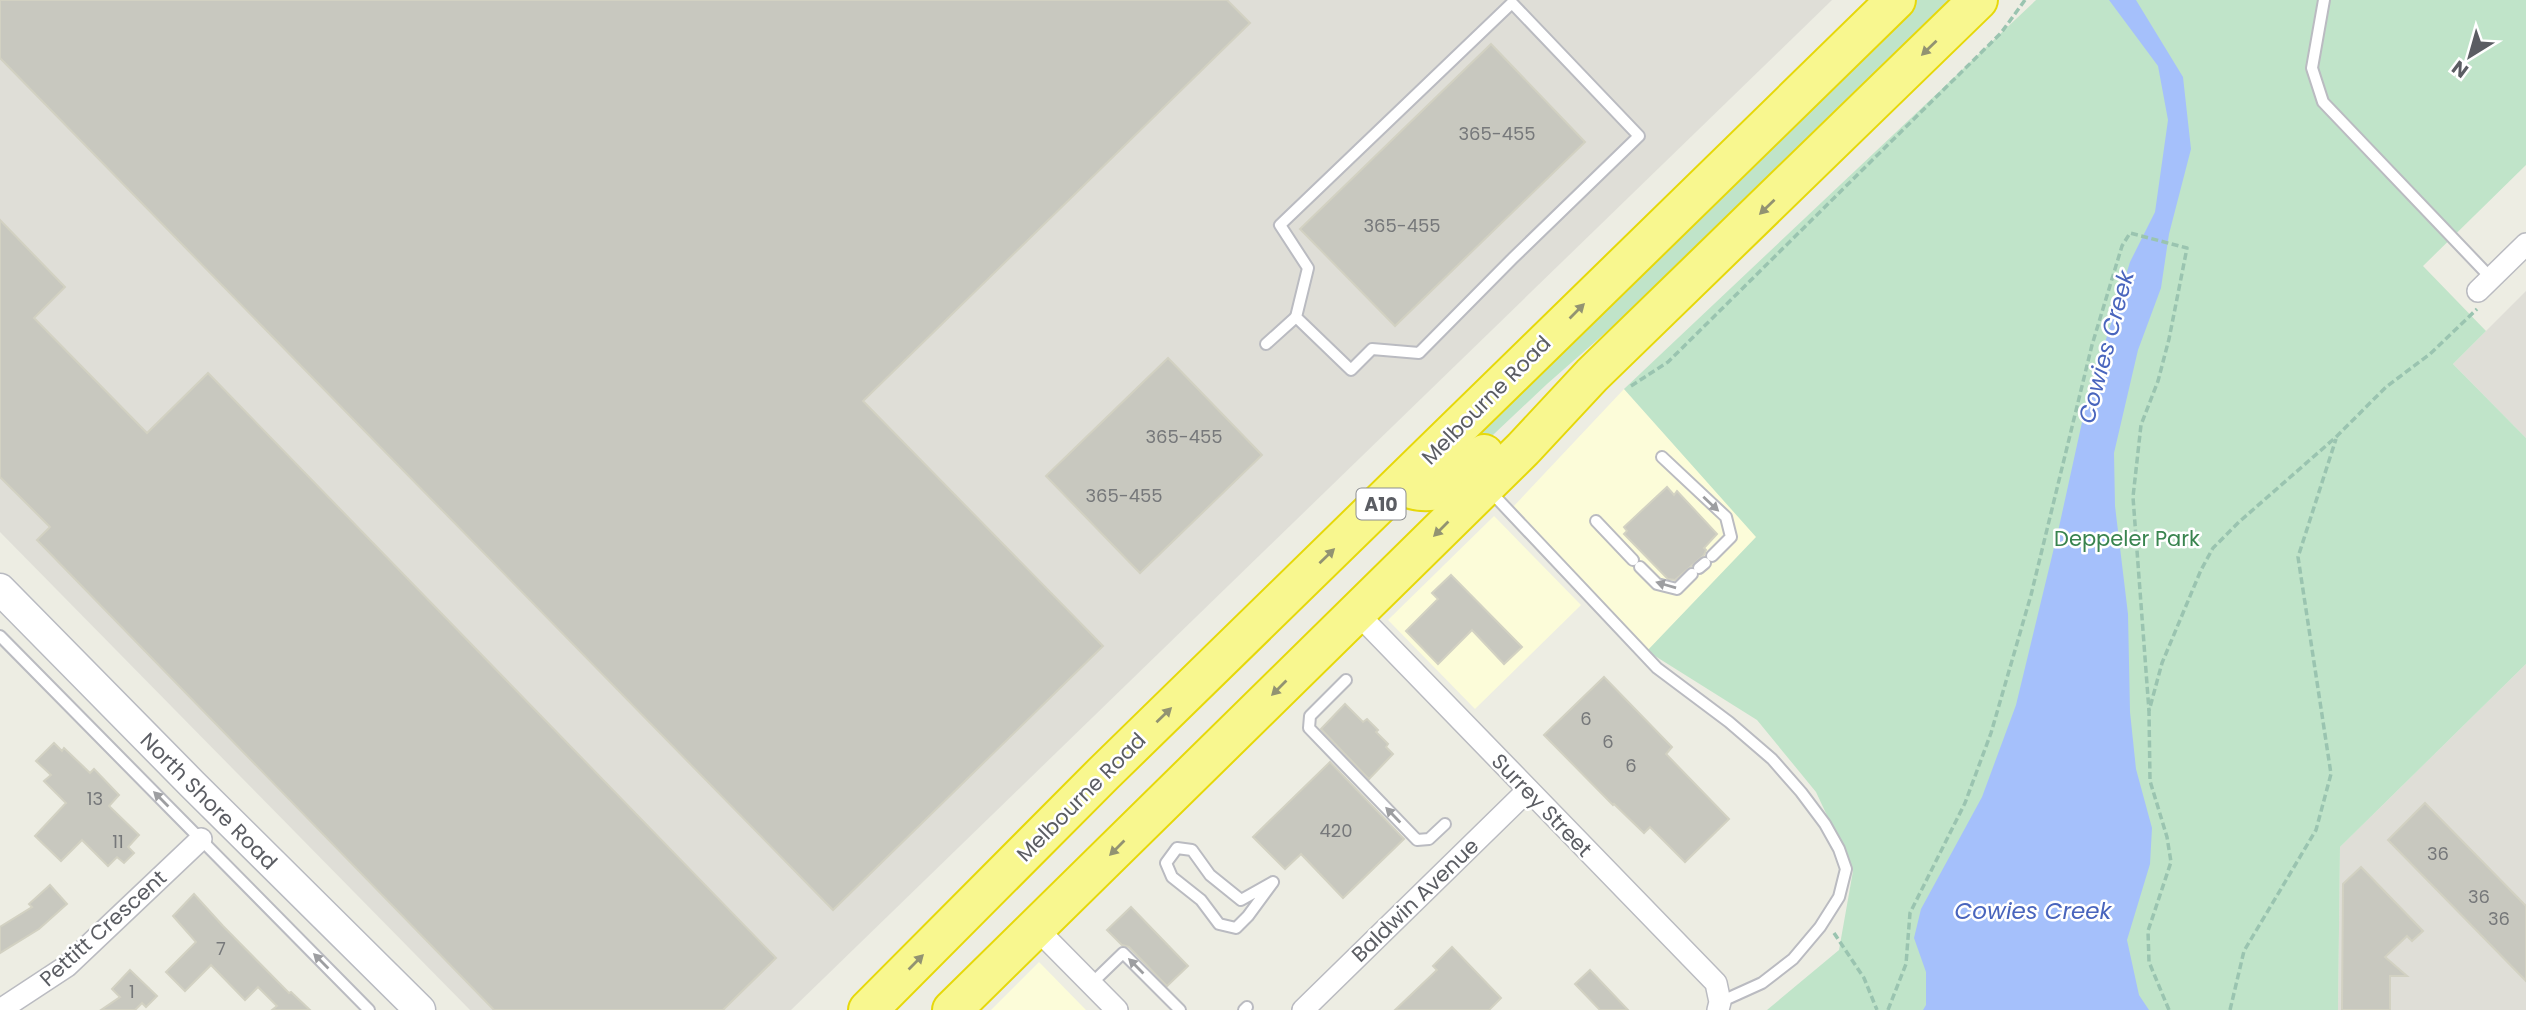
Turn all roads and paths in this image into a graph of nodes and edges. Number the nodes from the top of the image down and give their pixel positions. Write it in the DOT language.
graph roads {
  1 [pos="1896,0"];
  2 [pos="1978,0"];
  3 [pos="2025,0"];
  4 [pos="2323,0"];
  5 [pos="2526,244"];
  6 [pos="2482,293"];
  7 [pos="1296,317"];
  8 [pos="1266,344"];
  9 [pos="1592,375"];
  10 [pos="1630,386"];
  11 [pos="2336,437"];
  12 [pos="1662,457"];
  13 [pos="1400,485"];
  14 [pos="1485,486"];
  15 [pos="1596,521"];
  16 [pos="0,589"];
  17 [pos="1356,612"];
  18 [pos="0,636"];
  19 [pos="1346,680"];
  20 [pos="2149,711"];
  21 [pos="1528,790"];
  22 [pos="1444,824"];
  23 [pos="201,839"];
  24 [pos="1273,882"];
  25 [pos="1825,919"];
  26 [pos="1036,928"];
  27 [pos="1091,984"];
  28 [pos="1719,1006"];
  29 [pos="415,1008"];
  30 [pos="0,1010"];
  31 [pos="369,1010"];
  32 [pos="868,1010"];
  33 [pos="952,1010"];
  34 [pos="1117,1010"];
  35 [pos="1180,1010"];
  36 [pos="1303,1010"];
  37 [pos="1877,1010"];
  38 [pos="1888,1010"];
  39 [pos="2169,1010"];
  40 [pos="2230,1010"];
  13 -- 1 [label="highway, Melbourne Road / A10, one-way"];
  2 -- 9 [label="highway, one-way"];
  3 -- 10 [label="path"];
  4 -- 6 [label="lane"];
  5 -- 6 [label="street"];
  6 -- 11 [label="path"];
  7 -- 7 [label="lane"];
  7 -- 8 [label="lane"];
  9 -- 13 [label="highway"];
  9 -- 14 [label="highway"];
  11 -- 20 [label="path"];
  11 -- 40 [label="path"];
  12 -- 15 [label="lane, one-way"];
  32 -- 13 [label="highway, Melbourne Road / A10, one-way"];
  14 -- 17 [label="highway, one-way"];
  14 -- 25 [label="lane"];
  16 -- 29 [label="main road, North Shore Road"];
  17 -- 21 [label="street, Surrey Street"];
  17 -- 26 [label="highway, one-way"];
  23 -- 18 [label="lane, North Shore Road, one-way"];
  22 -- 19 [label="lane, one-way"];
  20 -- 38 [label="path"];
  20 -- 39 [label="path"];
  21 -- 28 [label="street, Surrey Street"];
  21 -- 36 [label="street, Baldwin Avenue"];
  23 -- 30 [label="street, Pettitt Crescent"];
  31 -- 23 [label="lane, North Shore Road, one-way"];
  24 -- 24 [label="lane"];
  25 -- 28 [label="lane"];
  25 -- 37 [label="path"];
  26 -- 27 [label="street"];
  26 -- 33 [label="highway"];
  27 -- 34 [label="street"];
  35 -- 27 [label="lane, one-way"];
}
